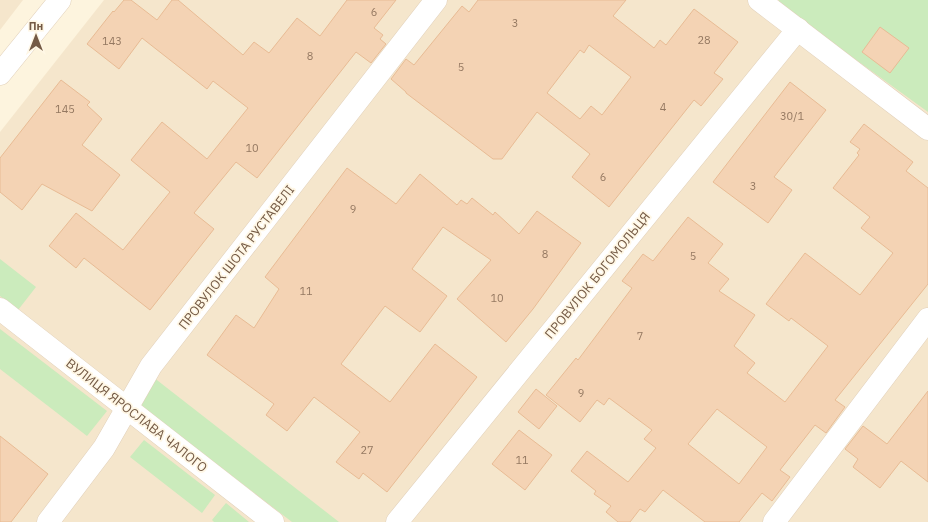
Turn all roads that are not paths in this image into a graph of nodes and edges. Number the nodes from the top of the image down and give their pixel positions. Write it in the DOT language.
graph roads {
  1 [pos="60,0"];
  2 [pos="436,0"];
  3 [pos="759,0"];
  4 [pos="798,29"];
  5 [pos="0,74"];
  6 [pos="928,129"];
  7 [pos="0,309"];
  8 [pos="928,319"];
  9 [pos="126,408"];
  10 [pos="48,522"];
  11 [pos="273,522"];
  12 [pos="397,522"];
  13 [pos="774,522"];
  1 -- 5 [label="street"];
  2 -- 9 [label="street, ПРОВУЛОК ШОТА РУСТАВЕЛІ"];
  3 -- 4 [label="street"];
  4 -- 6 [label="street"];
  4 -- 12 [label="street, ПРОВУЛОК БОГОМОЛЬЦЯ"];
  7 -- 9 [label="street, ВУЛИЦЯ ЯРОСЛАВА ЧАЛОГО"];
  8 -- 13 [label="street"];
  9 -- 10 [label="street, ПРОВУЛОК ШОТА РУСТАВЕЛІ"];
  9 -- 11 [label="street, ВУЛИЦЯ ЯРОСЛАВА ЧАЛОГО"];
}
